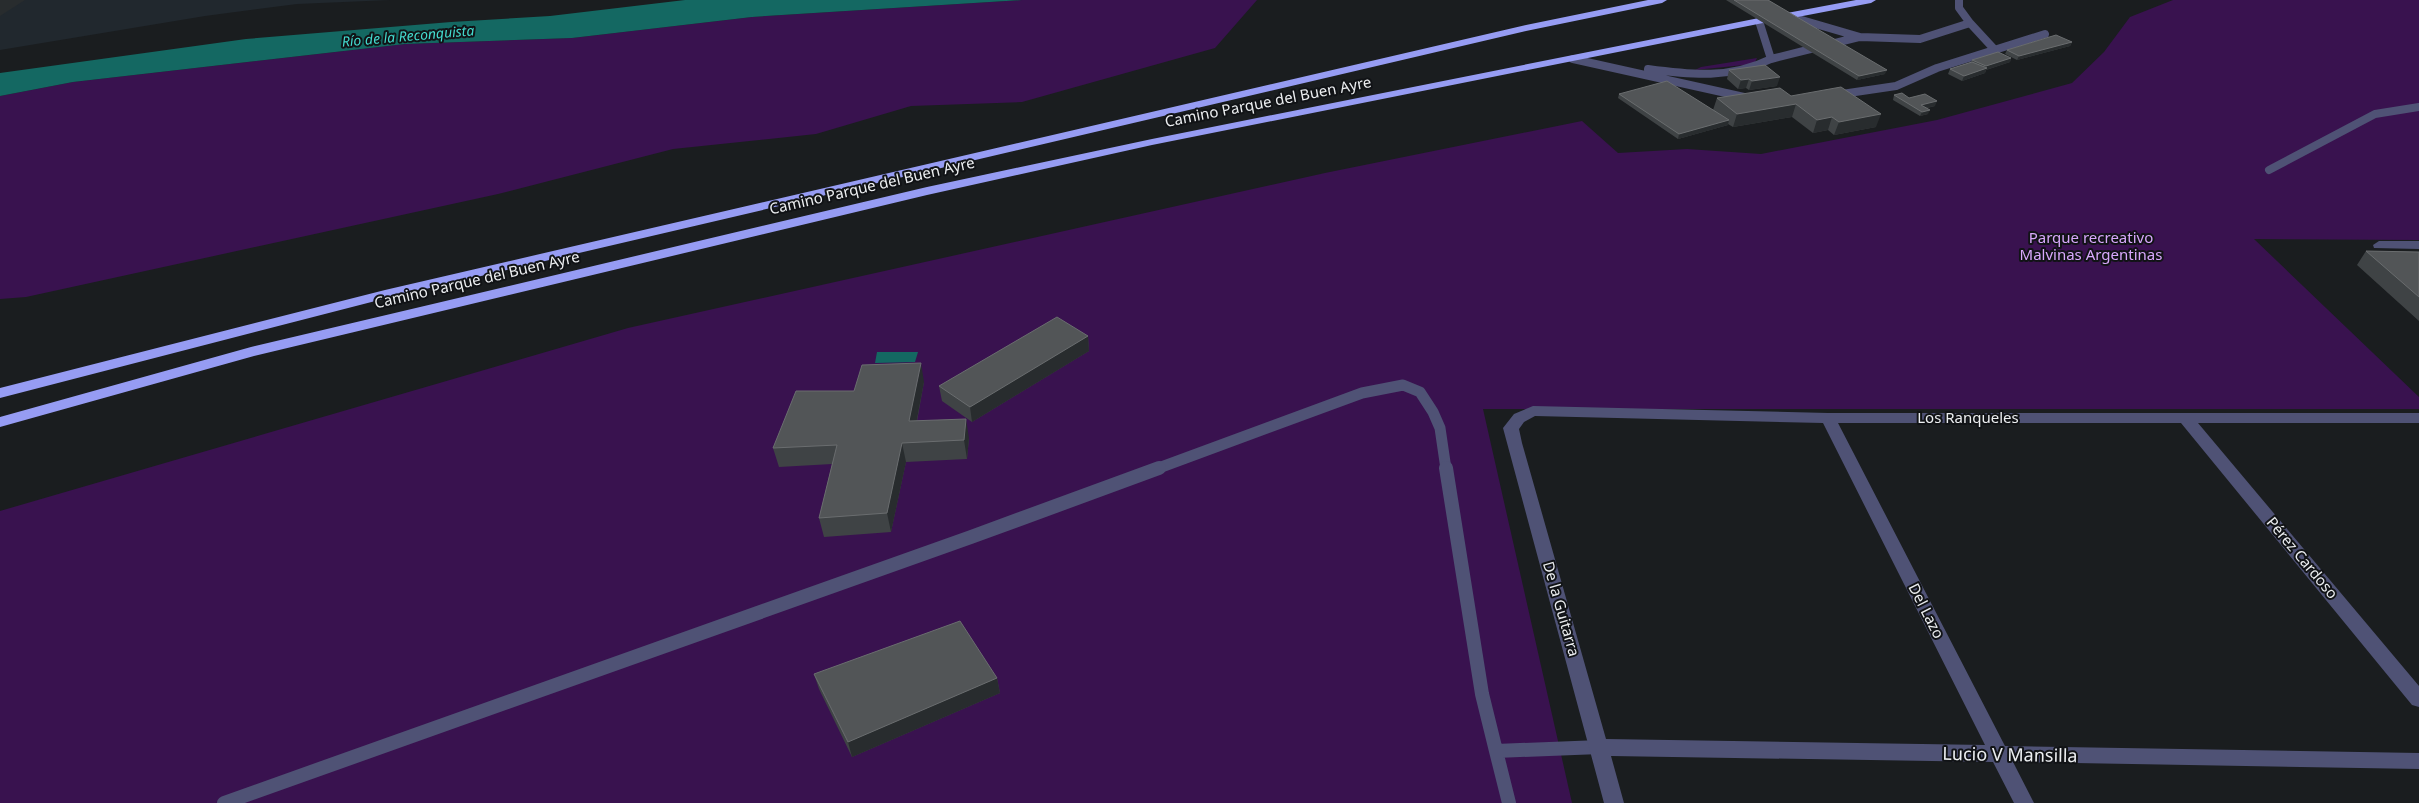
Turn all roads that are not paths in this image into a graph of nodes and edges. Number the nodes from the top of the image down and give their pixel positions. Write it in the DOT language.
graph roads {
  1 [pos="1662,0"];
  2 [pos="1871,0"];
  3 [pos="1959,0"];
  4 [pos="1786,16"];
  5 [pos="1760,21"];
  6 [pos="1970,23"];
  7 [pos="2045,34"];
  8 [pos="1860,37"];
  9 [pos="1994,50"];
  10 [pos="1573,59"];
  11 [pos="1771,59"];
  12 [pos="1827,95"];
  13 [pos="1752,98"];
  14 [pos="2419,107"];
  15 [pos="2269,170"];
  16 [pos="2379,245"];
  17 [pos="2419,245"];
  18 [pos="0,393"];
  19 [pos="2184,417"];
  20 [pos="1519,418"];
  21 [pos="1828,418"];
  22 [pos="2419,418"];
  23 [pos="0,422"];
  24 [pos="2419,699"];
  25 [pos="1600,747"];
  26 [pos="1496,750"];
  27 [pos="1998,755"];
  28 [pos="2419,761"];
  29 [pos="224,803"];
  30 [pos="1508,803"];
  31 [pos="1614,803"];
  32 [pos="2024,803"];
  1 -- 18 [label="highway, Camino Parque del Buen Ayre"];
  2 -- 4 [label="highway"];
  3 -- 6 [label="lane"];
  4 -- 8 [label="lane"];
  5 -- 10 [label="highway, Camino Parque del Buen Ayre"];
  5 -- 11 [label="lane"];
  6 -- 8 [label="lane"];
  6 -- 9 [label="lane"];
  7 -- 9 [label="lane"];
  8 -- 11 [label="lane"];
  9 -- 12 [label="lane"];
  10 -- 11 [label="lane"];
  10 -- 13 [label="lane"];
  10 -- 23 [label="highway, Camino Parque del Buen Ayre"];
  14 -- 15 [label="lane"];
  16 -- 17 [label="street"];
  19 -- 21 [label="street, Los Ranqueles"];
  19 -- 22 [label="street, Los Ranqueles"];
  19 -- 24 [label="street, Pérez Cardoso"];
  20 -- 21 [label="street, Los Ranqueles"];
  20 -- 25 [label="street, De la Guitarra"];
  21 -- 27 [label="street, Del Lazo"];
  25 -- 26 [label="lane"];
  25 -- 27 [label="street, Lucio V Mansilla"];
  25 -- 31 [label="street, De la Guitarra"];
  26 -- 29 [label="lane"];
  26 -- 30 [label="lane"];
  27 -- 28 [label="street, Lucio V Mansilla"];
  27 -- 32 [label="street, Del Lazo"];
}
